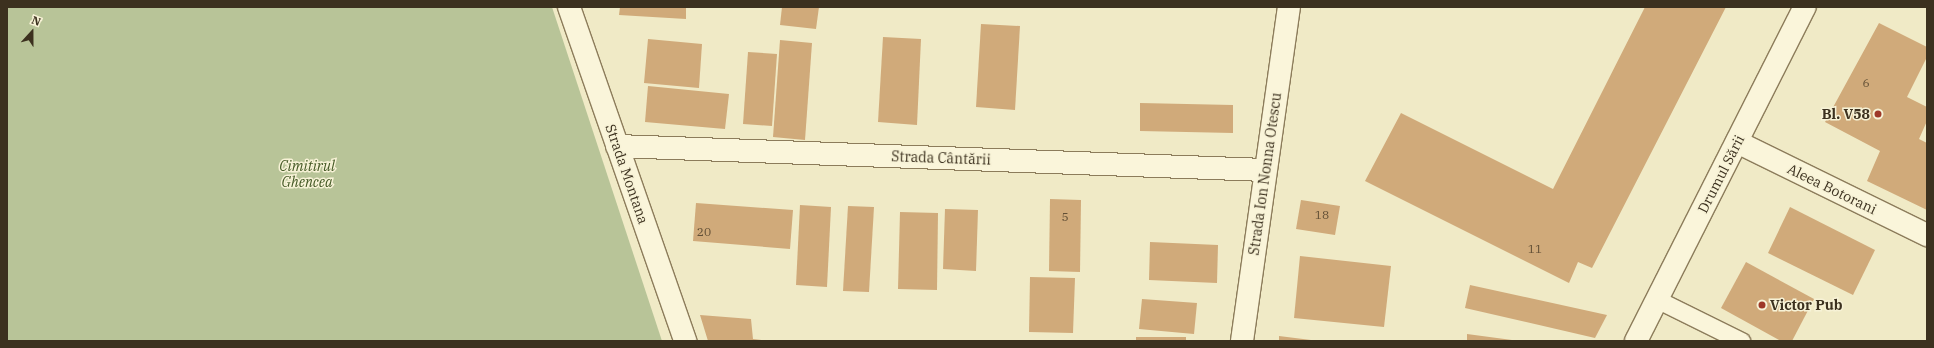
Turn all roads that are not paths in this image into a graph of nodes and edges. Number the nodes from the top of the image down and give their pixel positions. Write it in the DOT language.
graph roads {
  1 [pos="569,7"];
  2 [pos="1289,7"];
  3 [pos="1805,7"];
  4 [pos="1737,142"];
  5 [pos="617,146"];
  6 [pos="1264,170"];
  7 [pos="1927,235"];
  8 [pos="1658,300"];
  9 [pos="685,341"];
  10 [pos="1242,341"];
  11 [pos="1636,341"];
  12 [pos="1741,341"];
  1 -- 5 [label="street, Strada Montana"];
  2 -- 6 [label="street, Strada Ion Nonna Otescu"];
  3 -- 4 [label="street, Drumul Sării"];
  4 -- 7 [label="street, Aleea Botorani"];
  4 -- 8 [label="street, Drumul Sării"];
  5 -- 6 [label="street, Strada Cântării"];
  5 -- 9 [label="street, Strada Montana"];
  6 -- 10 [label="street, Strada Ion Nonna Otescu"];
  8 -- 11 [label="street, Drumul Sării"];
  8 -- 12 [label="lane"];
}
